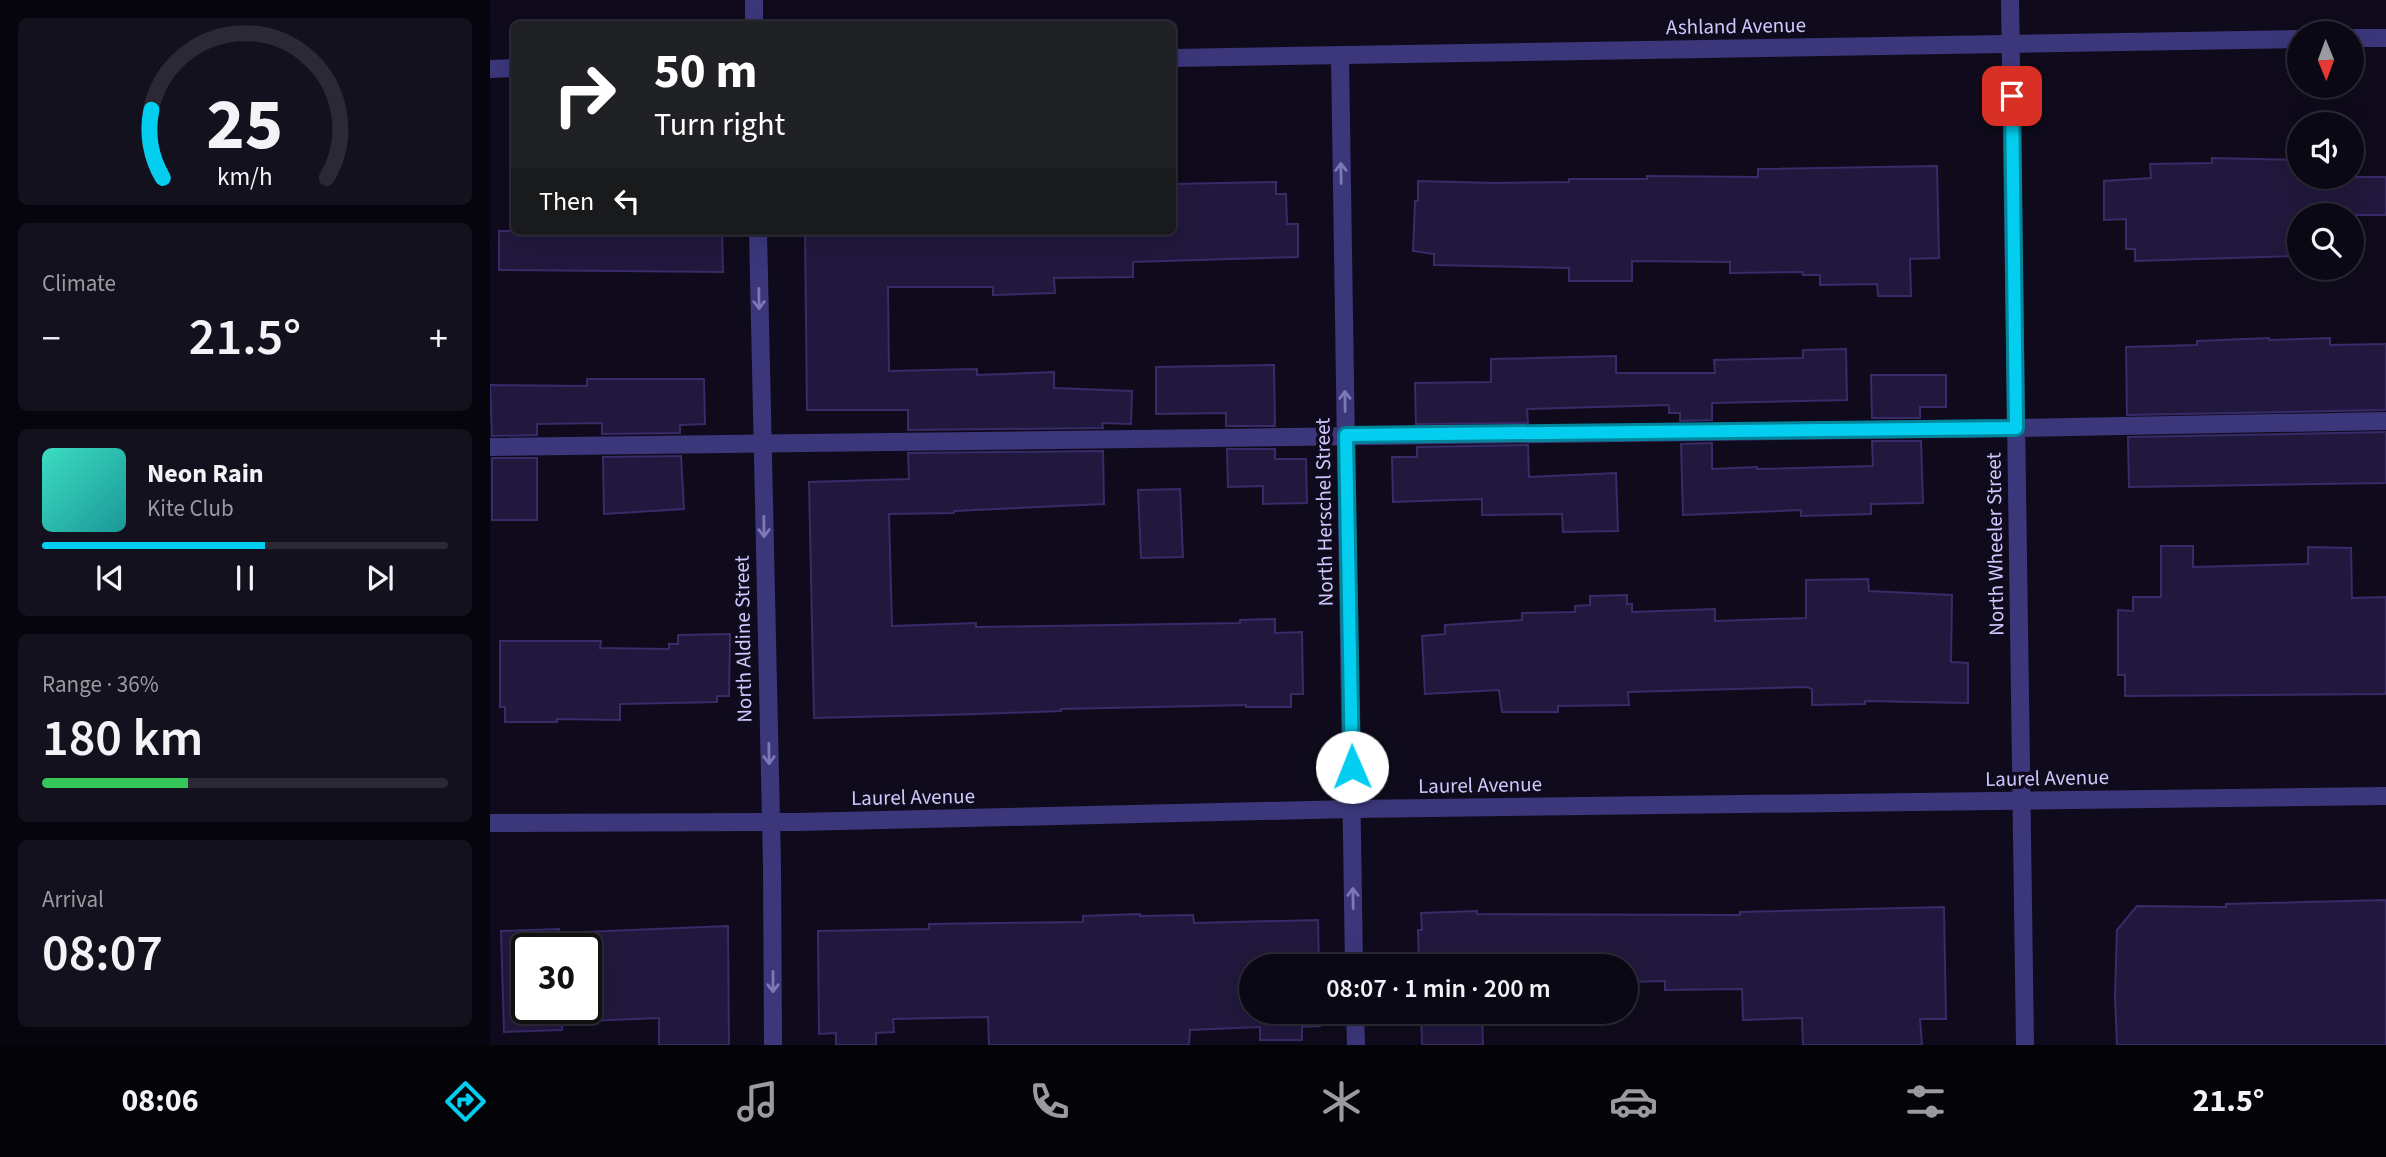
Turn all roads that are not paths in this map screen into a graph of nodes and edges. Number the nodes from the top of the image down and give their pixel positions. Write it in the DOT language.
graph roads {
  1 [pos="754,0"];
  2 [pos="2010,0"];
  3 [pos="754,21"];
  4 [pos="2364,38"];
  5 [pos="2386,38"];
  6 [pos="2287,39"];
  7 [pos="2011,44"];
  8 [pos="1340,57"];
  9 [pos="1176,58"];
  10 [pos="511,68"];
  11 [pos="490,69"];
  12 [pos="758,235"];
  13 [pos="2386,421"];
  14 [pos="2016,428"];
  15 [pos="1346,435"];
  16 [pos="762,443"];
  17 [pos="490,447"];
  18 [pos="2386,796"];
  19 [pos="2022,801"];
  20 [pos="1351,809"];
  21 [pos="771,822"];
  22 [pos="490,823"];
  23 [pos="1354,954"];
  24 [pos="1355,1024"];
  25 [pos="773,1045"];
  26 [pos="1356,1045"];
  27 [pos="2025,1045"];
  1 -- 3 [label="street"];
  2 -- 7 [label="street, North Wheeler Street"];
  4 -- 5 [label="street"];
  6 -- 7 [label="street, Ashland Avenue"];
  7 -- 8 [label="street, Ashland Avenue"];
  7 -- 14 [label="street, North Wheeler Street"];
  8 -- 9 [label="street, Ashland Avenue"];
  15 -- 8 [label="street, North Herschel Street, one-way"];
  10 -- 11 [label="street"];
  12 -- 16 [label="street, North Aldine Street, one-way"];
  13 -- 14 [label="street"];
  14 -- 15 [label="street"];
  14 -- 19 [label="street, North Wheeler Street"];
  15 -- 16 [label="street"];
  15 -- 20 [label="street, North Herschel Street"];
  16 -- 17 [label="street"];
  16 -- 21 [label="street, North Aldine Street, one-way"];
  18 -- 19 [label="street, Laurel Avenue"];
  19 -- 20 [label="street, Laurel Avenue"];
  19 -- 27 [label="street, North Wheeler Street"];
  20 -- 21 [label="street, Laurel Avenue"];
  23 -- 20 [label="street, North Herschel Street, one-way"];
  21 -- 22 [label="street, Laurel Avenue"];
  21 -- 25 [label="street, North Aldine Street, one-way"];
  24 -- 26 [label="street"];
}
